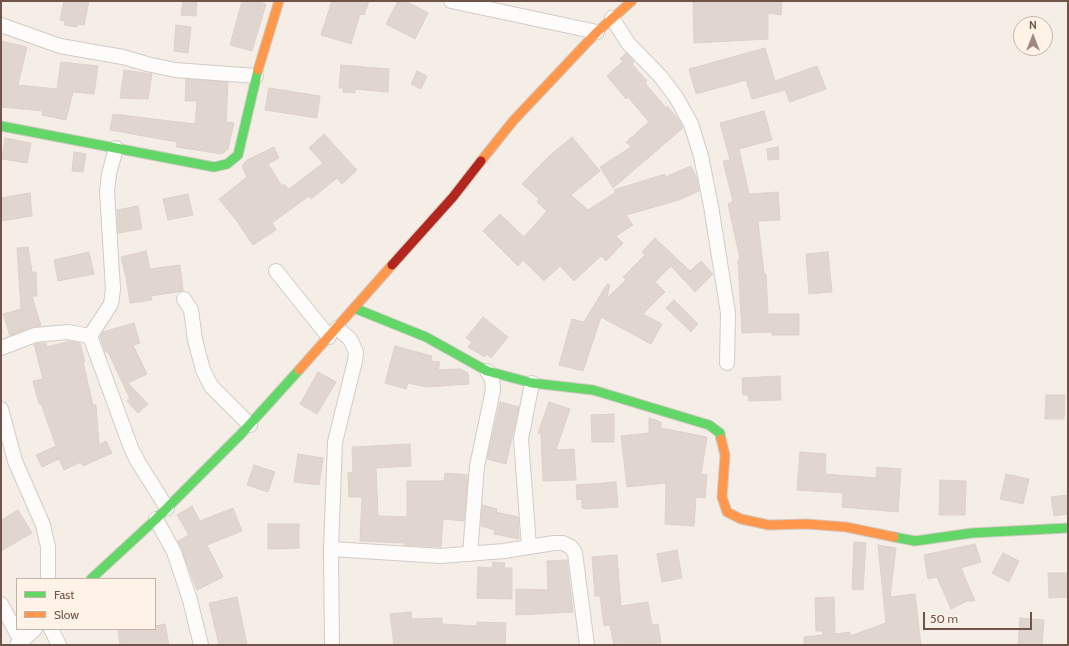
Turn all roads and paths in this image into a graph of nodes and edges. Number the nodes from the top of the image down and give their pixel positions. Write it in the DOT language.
graph roads {
  1 [pos="280,1"];
  2 [pos="451,1"];
  3 [pos="632,1"];
  4 [pos="612,18"];
  5 [pos="1,25"];
  6 [pos="597,32"];
  7 [pos="256,76"];
  8 [pos="1,126"];
  9 [pos="116,148"];
  10 [pos="276,271"];
  11 [pos="184,299"];
  12 [pos="354,308"];
  13 [pos="333,332"];
  14 [pos="90,336"];
  15 [pos="1,348"];
  16 [pos="727,363"];
  17 [pos="487,371"];
  18 [pos="532,383"];
  19 [pos="1,409"];
  20 [pos="250,425"];
  21 [pos="167,508"];
  22 [pos="156,519"];
  23 [pos="1068,528"];
  24 [pos="529,547"];
  25 [pos="330,549"];
  26 [pos="470,554"];
  27 [pos="48,578"];
  28 [pos="92,578"];
  29 [pos="1,604"];
  30 [pos="35,630"];
  31 [pos="52,630"];
  32 [pos="19,643"];
  33 [pos="59,645"];
  34 [pos="201,645"];
  35 [pos="332,645"];
  36 [pos="587,645"];
  1 -- 7 [label="street"];
  2 -- 6 [label="street"];
  3 -- 4 [label="street"];
  4 -- 6 [label="street"];
  4 -- 16 [label="street"];
  5 -- 7 [label="street"];
  6 -- 12 [label="street"];
  7 -- 9 [label="street"];
  8 -- 9 [label="street"];
  9 -- 14 [label="street"];
  10 -- 13 [label="street"];
  11 -- 20 [label="street"];
  12 -- 13 [label="street"];
  12 -- 17 [label="street"];
  13 -- 20 [label="street"];
  13 -- 25 [label="street"];
  14 -- 15 [label="street"];
  14 -- 21 [label="street"];
  17 -- 18 [label="street"];
  17 -- 26 [label="street"];
  18 -- 23 [label="street"];
  18 -- 24 [label="street"];
  19 -- 27 [label="street"];
  20 -- 21 [label="street"];
  21 -- 22 [label="street"];
  22 -- 28 [label="street"];
  22 -- 34 [label="street"];
  24 -- 26 [label="street"];
  24 -- 36 [label="street"];
  25 -- 26 [label="street"];
  25 -- 35 [label="street"];
  29 -- 32 [label="street"];
  30 -- 32 [label="street"];
  31 -- 33 [label="street"];
}
